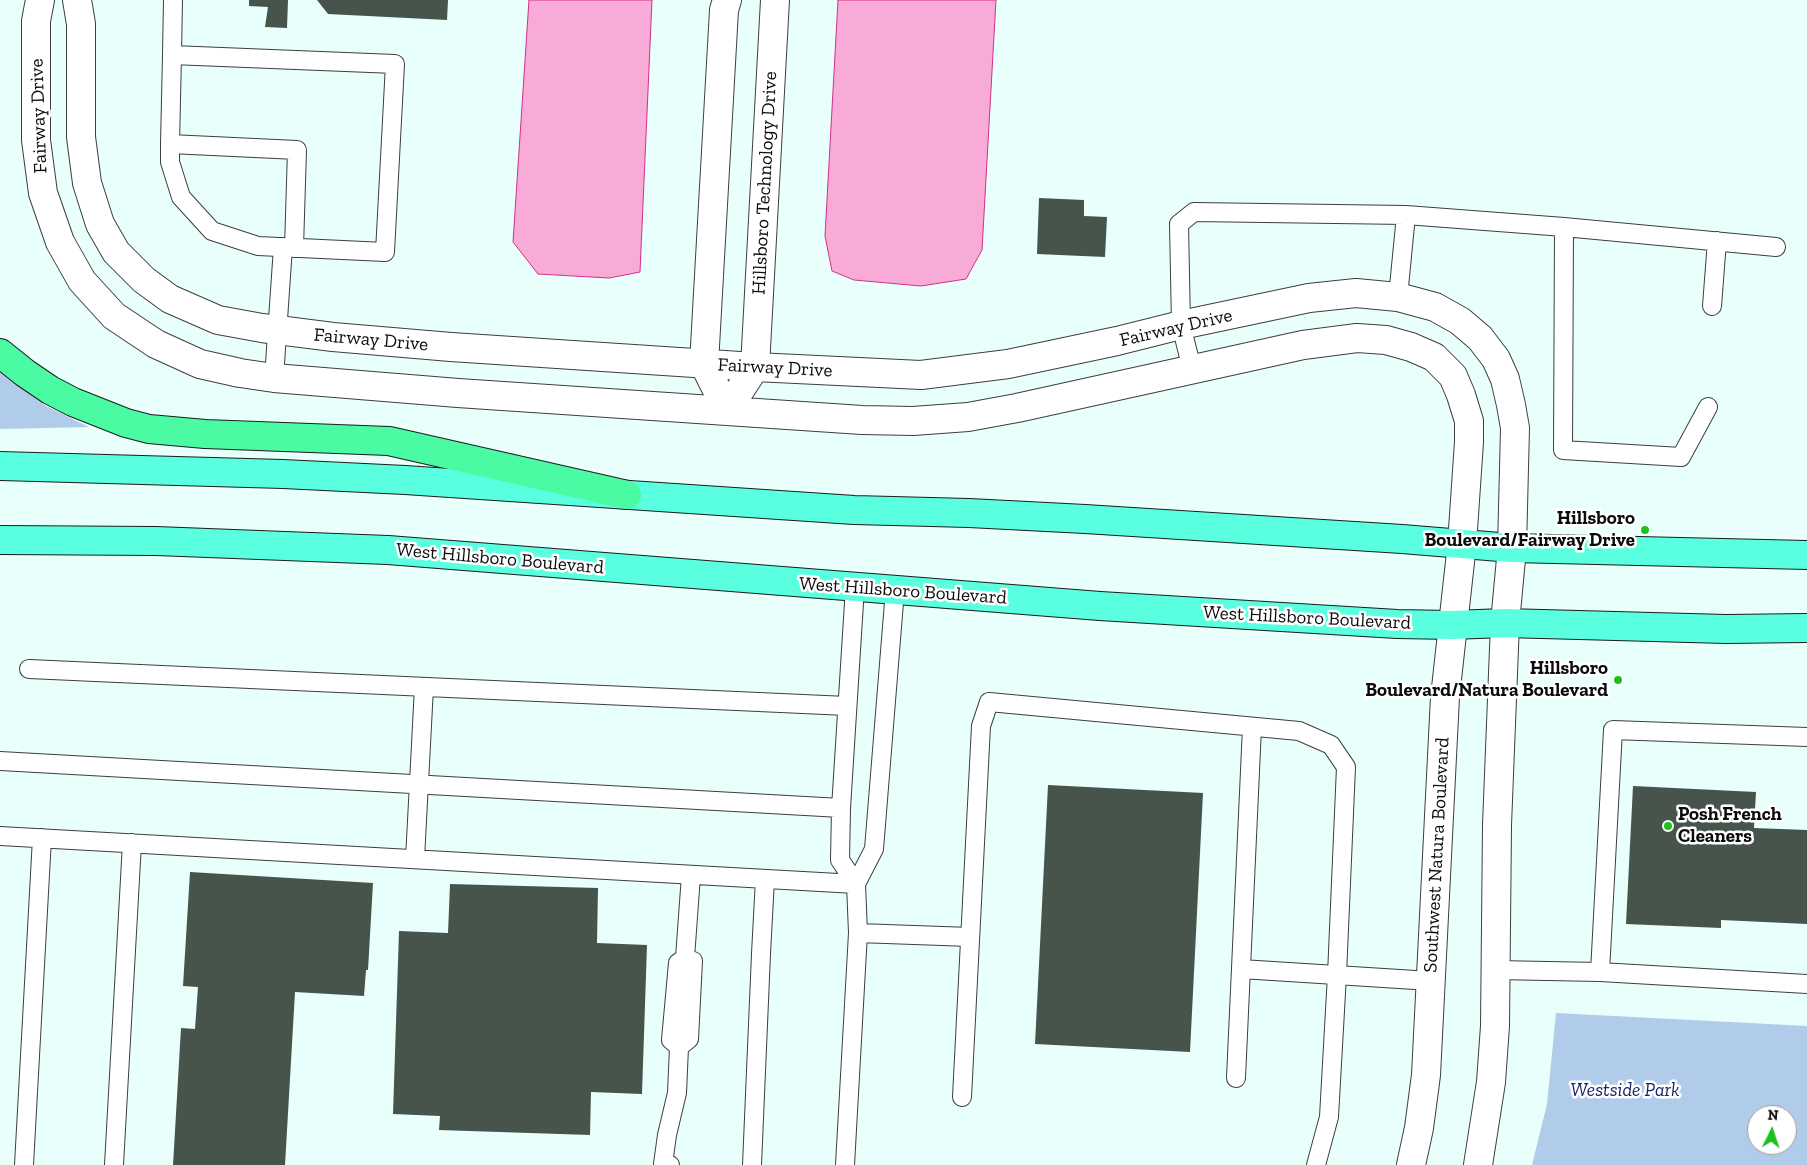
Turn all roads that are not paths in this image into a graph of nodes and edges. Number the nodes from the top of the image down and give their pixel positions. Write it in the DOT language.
graph roads {
  1 [pos="40,0"];
  2 [pos="77,0"];
  3 [pos="173,0"];
  4 [pos="727,0"];
  5 [pos="775,0"];
  6 [pos="172,55"];
  7 [pos="170,144"];
  8 [pos="1406,215"];
  9 [pos="1564,227"];
  10 [pos="1717,241"];
  11 [pos="288,247"];
  12 [pos="1776,247"];
  13 [pos="1398,297"];
  14 [pos="1712,306"];
  15 [pos="1182,325"];
  16 [pos="277,330"];
  17 [pos="0,353"];
  18 [pos="704,364"];
  19 [pos="755,367"];
  20 [pos="1192,368"];
  21 [pos="274,378"];
  22 [pos="1708,407"];
  23 [pos="727,410"];
  24 [pos="0,466"];
  25 [pos="627,495"];
  26 [pos="0,540"];
  27 [pos="1462,544"];
  28 [pos="1512,548"];
  29 [pos="1807,555"];
  30 [pos="855,587"];
  31 [pos="895,590"];
  32 [pos="1505,623"];
  33 [pos="1452,625"];
  34 [pos="1807,628"];
  35 [pos="29,669"];
  36 [pos="424,687"];
  37 [pos="848,706"];
  38 [pos="1252,727"];
  39 [pos="1807,737"];
  40 [pos="0,761"];
  41 [pos="419,785"];
  42 [pos="841,808"];
  43 [pos="0,836"];
  44 [pos="42,838"];
  45 [pos="132,843"];
  46 [pos="415,859"];
  47 [pos="691,875"];
  48 [pos="765,879"];
  49 [pos="856,884"];
  50 [pos="858,933"];
  51 [pos="970,937"];
  52 [pos="1241,969"];
  53 [pos="1495,970"];
  54 [pos="1600,972"];
  55 [pos="1337,975"];
  56 [pos="1431,981"];
  57 [pos="1807,984"];
  58 [pos="1236,1078"];
  59 [pos="962,1097"];
  60 [pos="24,1165"];
  61 [pos="114,1165"];
  62 [pos="670,1165"];
  63 [pos="752,1165"];
  64 [pos="844,1165"];
  65 [pos="1316,1165"];
  66 [pos="1411,1165"];
  67 [pos="1478,1165"];
  1 -- 21 [label="street, Fairway Drive"];
  2 -- 16 [label="street, Fairway Drive"];
  3 -- 6 [label="lane"];
  4 -- 18 [label="street"];
  5 -- 19 [label="street, Hillsboro Technology Drive"];
  6 -- 7 [label="lane"];
  6 -- 11 [label="lane"];
  7 -- 11 [label="lane"];
  7 -- 11 [label="lane"];
  8 -- 9 [label="lane"];
  8 -- 13 [label="lane"];
  8 -- 15 [label="lane"];
  9 -- 10 [label="lane"];
  9 -- 22 [label="lane"];
  10 -- 12 [label="lane"];
  10 -- 14 [label="lane"];
  11 -- 16 [label="lane"];
  13 -- 15 [label="street, Fairway Drive"];
  13 -- 28 [label="street, Fairway Drive"];
  15 -- 19 [label="street, Fairway Drive"];
  15 -- 20 [label="lane"];
  16 -- 18 [label="street, Fairway Drive"];
  16 -- 21 [label="lane"];
  17 -- 25 [label="highway"];
  18 -- 19 [label="street, Fairway Drive"];
  18 -- 23 [label="street"];
  19 -- 23 [label="street"];
  20 -- 23 [label="street, Fairway Drive"];
  20 -- 27 [label="street, Fairway Drive"];
  21 -- 23 [label="street, Fairway Drive"];
  24 -- 25 [label="main road"];
  25 -- 27 [label="main road"];
  26 -- 30 [label="main road, West Hillsboro Boulevard"];
  27 -- 28 [label="main road"];
  27 -- 33 [label="street, Southwest Natura Boulevard"];
  28 -- 29 [label="main road"];
  28 -- 32 [label="street"];
  30 -- 31 [label="main road, West Hillsboro Boulevard"];
  30 -- 37 [label="lane"];
  31 -- 33 [label="main road, West Hillsboro Boulevard"];
  31 -- 49 [label="lane"];
  32 -- 33 [label="main road, West Hillsboro Boulevard"];
  32 -- 34 [label="main road, West Hillsboro Boulevard"];
  32 -- 53 [label="street"];
  33 -- 56 [label="street, Southwest Natura Boulevard"];
  35 -- 36 [label="lane"];
  36 -- 37 [label="lane"];
  36 -- 41 [label="lane"];
  37 -- 42 [label="lane"];
  38 -- 51 [label="lane"];
  38 -- 52 [label="lane"];
  38 -- 55 [label="lane"];
  39 -- 54 [label="lane"];
  40 -- 41 [label="lane"];
  41 -- 42 [label="lane"];
  41 -- 46 [label="lane"];
  42 -- 49 [label="lane"];
  43 -- 44 [label="lane"];
  44 -- 45 [label="lane"];
  44 -- 60 [label="lane"];
  45 -- 46 [label="lane"];
  45 -- 61 [label="lane"];
  46 -- 47 [label="lane"];
  47 -- 48 [label="lane"];
  47 -- 62 [label="lane"];
  48 -- 49 [label="lane"];
  48 -- 63 [label="lane"];
  49 -- 50 [label="lane"];
  50 -- 51 [label="lane"];
  50 -- 64 [label="lane"];
  51 -- 59 [label="lane"];
  52 -- 55 [label="lane"];
  52 -- 58 [label="lane"];
  53 -- 54 [label="lane"];
  53 -- 67 [label="street"];
  54 -- 57 [label="lane"];
  55 -- 56 [label="lane"];
  55 -- 65 [label="lane"];
  56 -- 66 [label="street, Southwest Natura Boulevard"];
}
